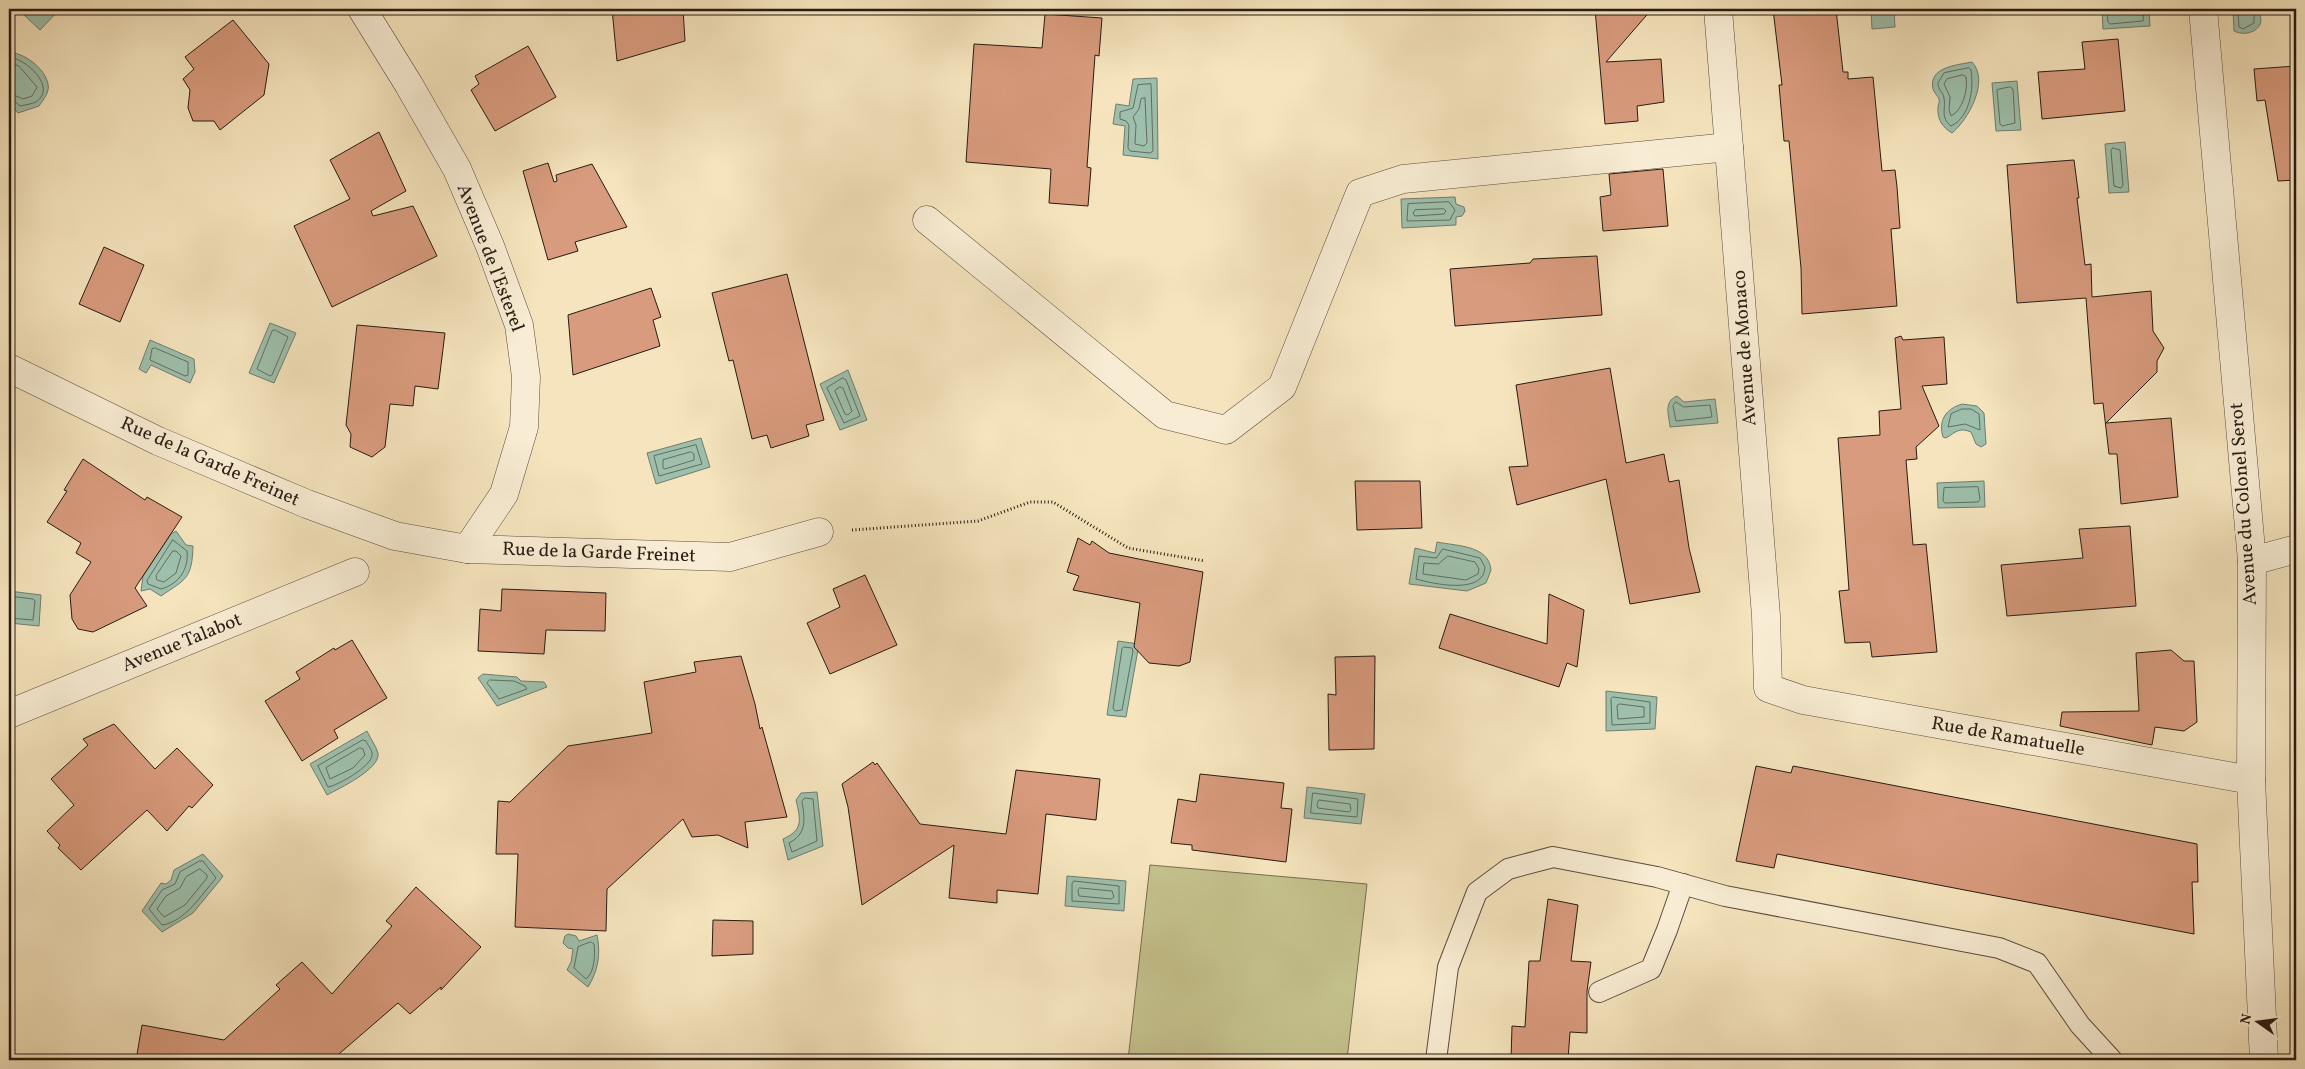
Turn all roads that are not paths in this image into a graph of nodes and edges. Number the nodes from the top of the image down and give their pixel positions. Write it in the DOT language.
graph roads {
  1 [pos="362,9"];
  2 [pos="1718,9"];
  3 [pos="2203,9"];
  4 [pos="1729,147"];
  5 [pos="927,220"];
  6 [pos="9,368"];
  7 [pos="819,532"];
  8 [pos="467,549"];
  9 [pos="2296,550"];
  10 [pos="2252,561"];
  11 [pos="355,572"];
  12 [pos="1768,688"];
  13 [pos="9,714"];
  14 [pos="2251,780"];
  15 [pos="1683,884"];
  16 [pos="1599,992"];
  17 [pos="1436,1060"];
  18 [pos="2112,1060"];
  19 [pos="2264,1060"];
  1 -- 8 [label="street, Avenue de l'Esterel"];
  2 -- 4 [label="street, Avenue de Monaco"];
  3 -- 10 [label="street, Avenue du Colonel Serot"];
  4 -- 5 [label="street"];
  4 -- 12 [label="street, Avenue de Monaco"];
  6 -- 8 [label="street, Rue de la Garde Freinet"];
  7 -- 8 [label="street, Rue de la Garde Freinet"];
  9 -- 10 [label="street"];
  10 -- 14 [label="street, Avenue du Colonel Serot"];
  11 -- 13 [label="street, Avenue Talabot"];
  12 -- 14 [label="street, Rue de Ramatuelle"];
  14 -- 19 [label="street, Avenue du Colonel Serot"];
  15 -- 16 [label="lane"];
  15 -- 17 [label="lane"];
  15 -- 18 [label="lane"];
}
